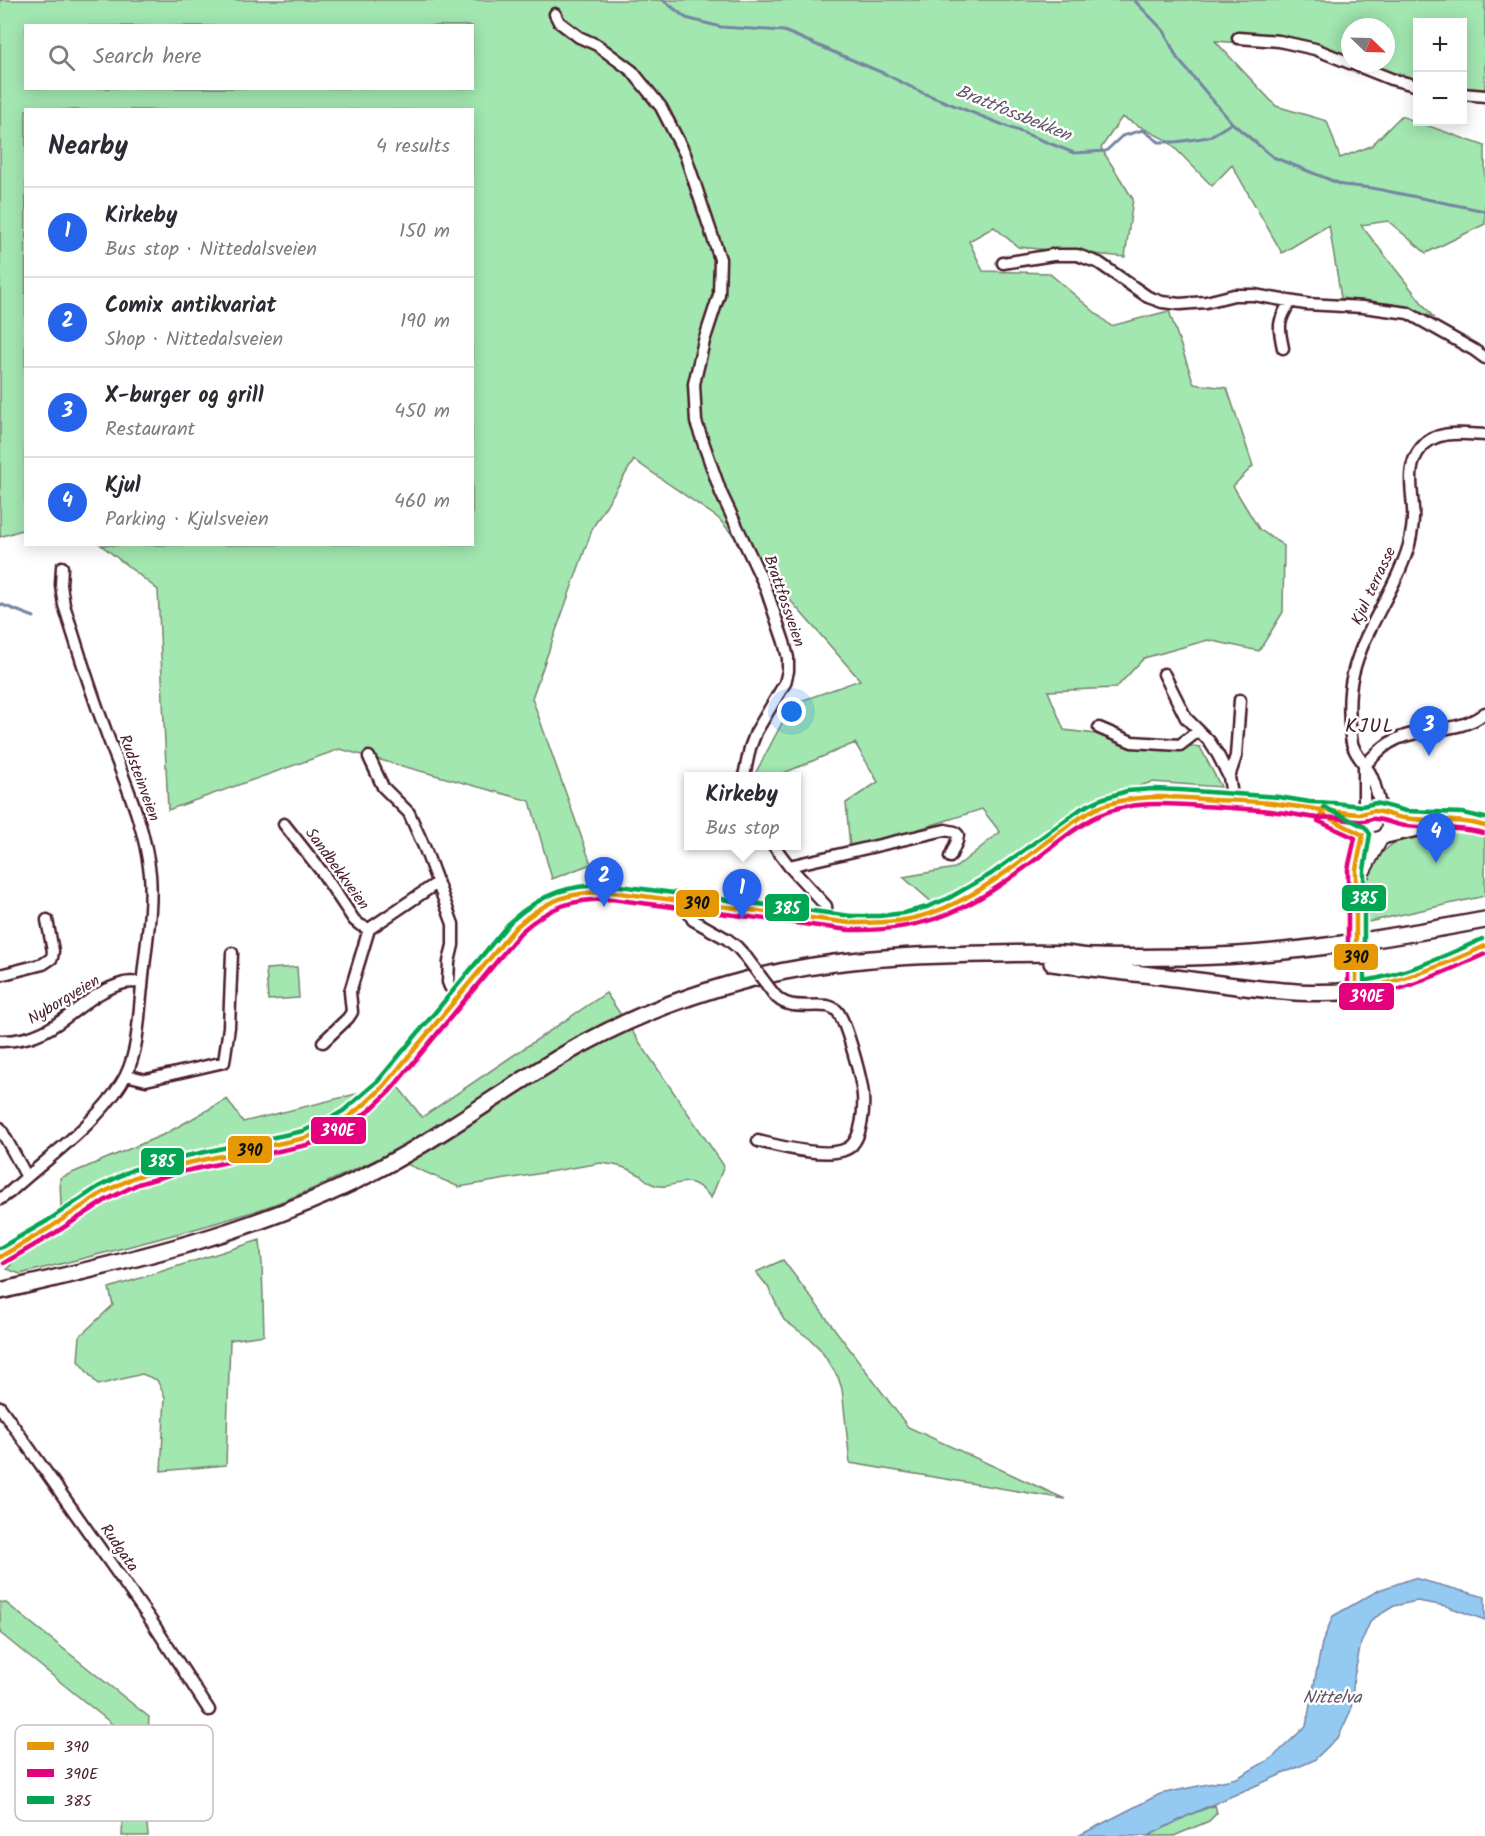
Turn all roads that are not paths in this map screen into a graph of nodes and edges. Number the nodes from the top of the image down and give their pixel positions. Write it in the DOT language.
graph roads {
  1 [pos="555,14"];
  2 [pos="1238,38"];
  3 [pos="1341,59"];
  4 [pos="1373,72"];
  5 [pos="1413,85"];
  6 [pos="1467,94"];
  7 [pos="1485,96"];
  8 [pos="1003,263"];
  9 [pos="1290,302"];
  10 [pos="1283,348"];
  11 [pos="1485,358"];
  12 [pos="1485,435"];
  13 [pos="62,567"];
  14 [pos="1164,674"];
  15 [pos="1240,700"];
  16 [pos="1485,713"];
  17 [pos="1100,728"];
  18 [pos="1198,731"];
  19 [pos="369,757"];
  20 [pos="1364,766"];
  21 [pos="745,772"];
  22 [pos="1229,777"];
  23 [pos="1233,801"];
  24 [pos="1316,811"];
  25 [pos="1364,814"];
  26 [pos="1384,814"];
  27 [pos="1442,820"];
  28 [pos="284,824"];
  29 [pos="1485,826"];
  30 [pos="1362,834"];
  31 [pos="1383,837"];
  32 [pos="777,850"];
  33 [pos="950,857"];
  34 [pos="789,866"];
  35 [pos="437,883"];
  36 [pos="1356,884"];
  37 [pos="691,903"];
  38 [pos="47,920"];
  39 [pos="1485,920"];
  40 [pos="827,921"];
  41 [pos="369,929"];
  42 [pos="1485,946"];
  43 [pos="232,952"];
  44 [pos="1092,957"];
  45 [pos="1049,962"];
  46 [pos="0,975"];
  47 [pos="142,982"];
  48 [pos="1356,990"];
  49 [pos="459,995"];
  50 [pos="0,1041"];
  51 [pos="322,1042"];
  52 [pos="126,1075"];
  53 [pos="0,1128"];
  54 [pos="758,1141"];
  55 [pos="27,1177"];
  56 [pos="0,1199"];
  57 [pos="0,1257"];
  58 [pos="0,1292"];
  59 [pos="0,1300"];
  60 [pos="0,1407"];
  61 [pos="209,1710"];
  1 -- 21 [label="street, Brattfossveien"];
  2 -- 3 [label="street"];
  4 -- 5 [label="street"];
  6 -- 7 [label="street"];
  8 -- 9 [label="street"];
  9 -- 10 [label="street"];
  9 -- 11 [label="street"];
  12 -- 20 [label="street, Kjul terrasse"];
  13 -- 47 [label="street, Rudsteinveien"];
  14 -- 18 [label="street"];
  15 -- 22 [label="street"];
  16 -- 20 [label="street"];
  17 -- 18 [label="street"];
  18 -- 22 [label="street"];
  19 -- 35 [label="street"];
  20 -- 25 [label="street, Kjul terrasse"];
  20 -- 26 [label="street, Kjul terrasse"];
  22 -- 23 [label="street"];
  23 -- 24 [label="main road"];
  23 -- 40 [label="main road"];
  24 -- 25 [label="main road"];
  24 -- 30 [label="main road"];
  25 -- 26 [label="main road"];
  25 -- 30 [label="main road"];
  26 -- 27 [label="highway"];
  26 -- 31 [label="main road"];
  27 -- 29 [label="highway"];
  27 -- 31 [label="highway"];
  28 -- 41 [label="street, Sandbekkveien"];
  30 -- 31 [label="main road"];
  30 -- 36 [label="main road"];
  31 -- 36 [label="main road"];
  32 -- 34 [label="street"];
  33 -- 34 [label="street"];
  34 -- 40 [label="street"];
  35 -- 41 [label="street, Sandbekkveien"];
  35 -- 49 [label="street"];
  36 -- 48 [label="main road, bridge"];
  37 -- 40 [label="main road"];
  37 -- 49 [label="main road"];
  37 -- 54 [label="street, bridge"];
  38 -- 46 [label="street"];
  39 -- 44 [label="highway"];
  41 -- 51 [label="street, Sandbekkveien"];
  42 -- 48 [label="highway"];
  43 -- 52 [label="street"];
  44 -- 45 [label="highway"];
  44 -- 58 [label="highway"];
  45 -- 48 [label="highway"];
  45 -- 59 [label="highway"];
  47 -- 50 [label="street, Nyborgveien"];
  47 -- 52 [label="street, Rudsteinveien"];
  49 -- 57 [label="main road"];
  52 -- 55 [label="street, Rudsteinveien"];
  53 -- 55 [label="street"];
  55 -- 56 [label="street, Rudsteinveien"];
  60 -- 61 [label="street, Rudgata"];
}
